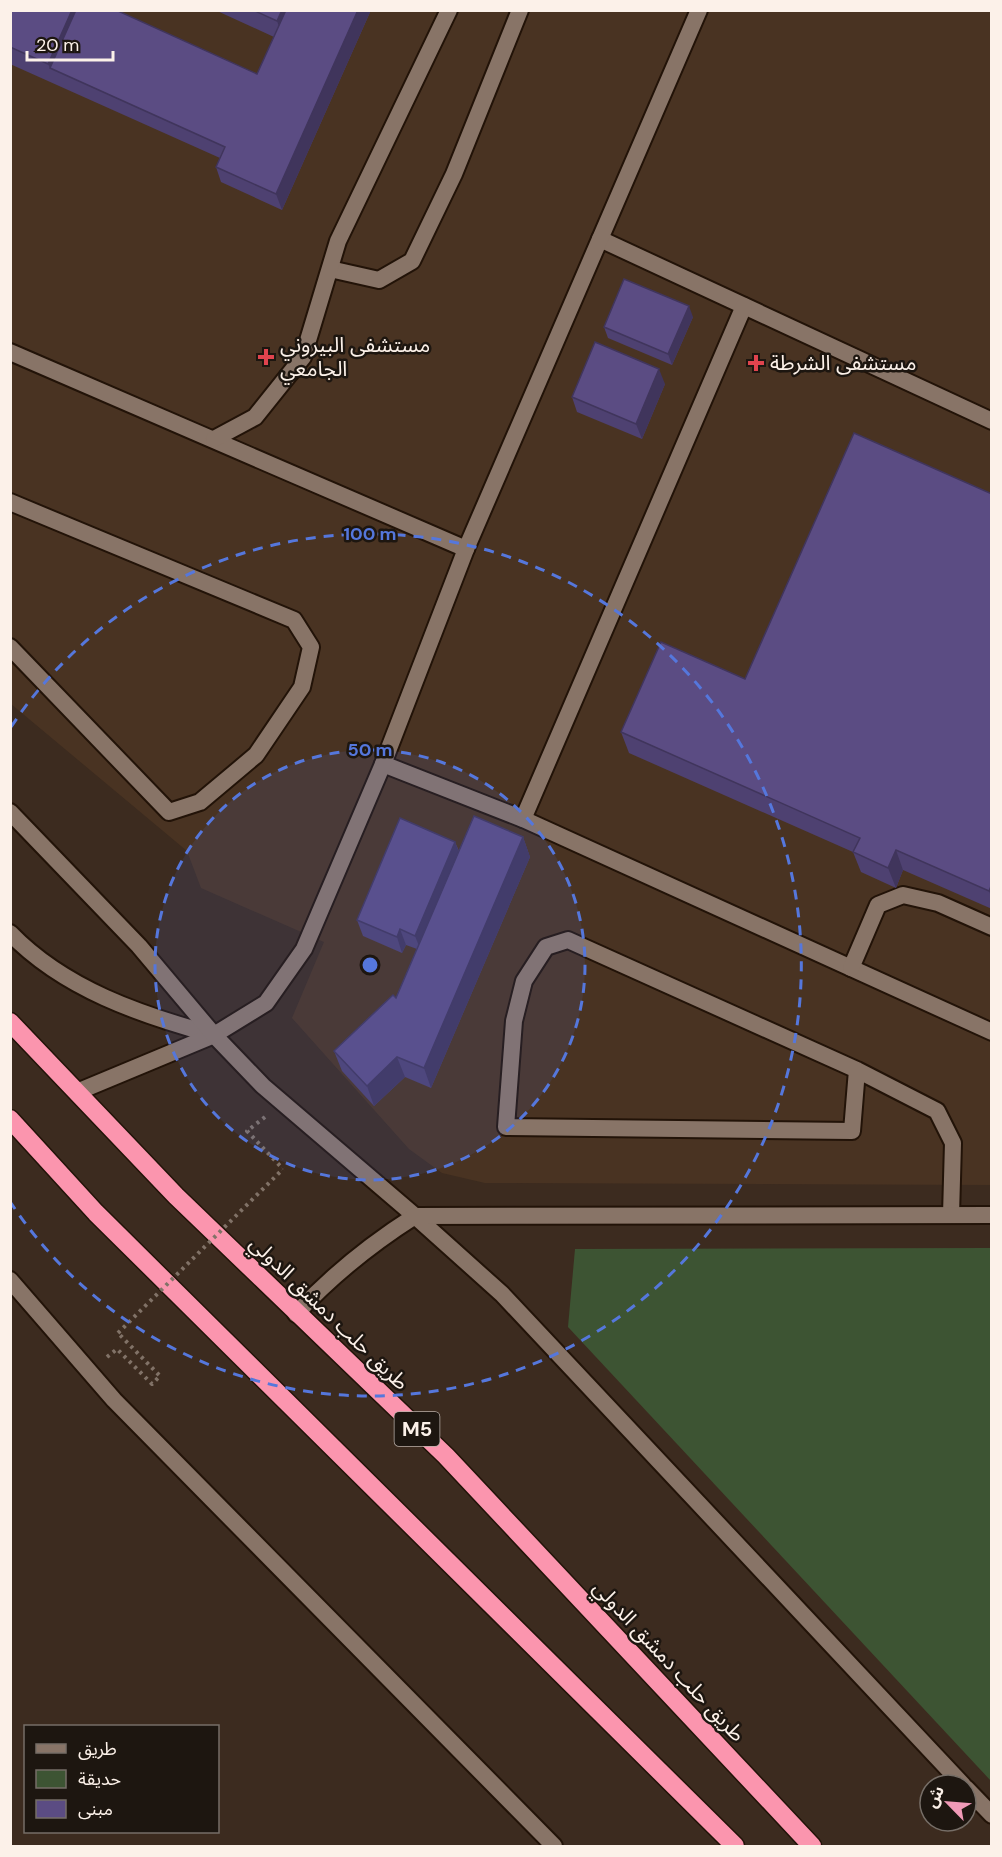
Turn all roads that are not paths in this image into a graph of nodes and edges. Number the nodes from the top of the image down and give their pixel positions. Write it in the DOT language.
graph roads {
  1 [pos="449,10"];
  2 [pos="520,10"];
  3 [pos="699,10"];
  4 [pos="600,239"];
  5 [pos="330,269"];
  6 [pos="744,306"];
  7 [pos="10,352"];
  8 [pos="992,421"];
  9 [pos="214,439"];
  10 [pos="10,502"];
  11 [pos="466,549"];
  12 [pos="10,647"];
  13 [pos="383,764"];
  14 [pos="10,812"];
  15 [pos="523,819"];
  16 [pos="992,927"];
  17 [pos="10,933"];
  18 [pos="851,968"];
  19 [pos="10,1022"];
  20 [pos="992,1032"];
  21 [pos="214,1035"];
  22 [pos="857,1070"];
  23 [pos="77,1092"];
  24 [pos="10,1119"];
  25 [pos="415,1215"];
  26 [pos="951,1215"];
  27 [pos="992,1215"];
  28 [pos="10,1280"];
  29 [pos="296,1314"];
  30 [pos="952,1773"];
  31 [pos="978,1800"];
  32 [pos="992,1815"];
  33 [pos="554,1846"];
  34 [pos="735,1846"];
  35 [pos="812,1846"];
  1 -- 5 [label="street"];
  2 -- 5 [label="street"];
  3 -- 4 [label="street"];
  4 -- 6 [label="street"];
  4 -- 11 [label="street"];
  5 -- 9 [label="street"];
  6 -- 8 [label="street"];
  6 -- 15 [label="street"];
  7 -- 9 [label="street"];
  9 -- 11 [label="street"];
  10 -- 12 [label="street"];
  11 -- 13 [label="street"];
  13 -- 15 [label="street"];
  13 -- 21 [label="street"];
  14 -- 21 [label="street"];
  15 -- 18 [label="street"];
  16 -- 18 [label="street"];
  17 -- 21 [label="street"];
  18 -- 20 [label="street"];
  19 -- 23 [label="highway, طريق حلب دمشق الدولي / M5"];
  21 -- 23 [label="street"];
  21 -- 25 [label="street"];
  22 -- 22 [label="street"];
  22 -- 26 [label="street"];
  23 -- 29 [label="highway, طريق حلب دمشق الدولي / M5"];
  24 -- 34 [label="highway"];
  25 -- 26 [label="street"];
  25 -- 29 [label="street"];
  25 -- 30 [label="street"];
  26 -- 27 [label="street"];
  28 -- 33 [label="street"];
  29 -- 35 [label="highway, طريق حلب دمشق الدولي / M5"];
  31 -- 32 [label="street"];
}
